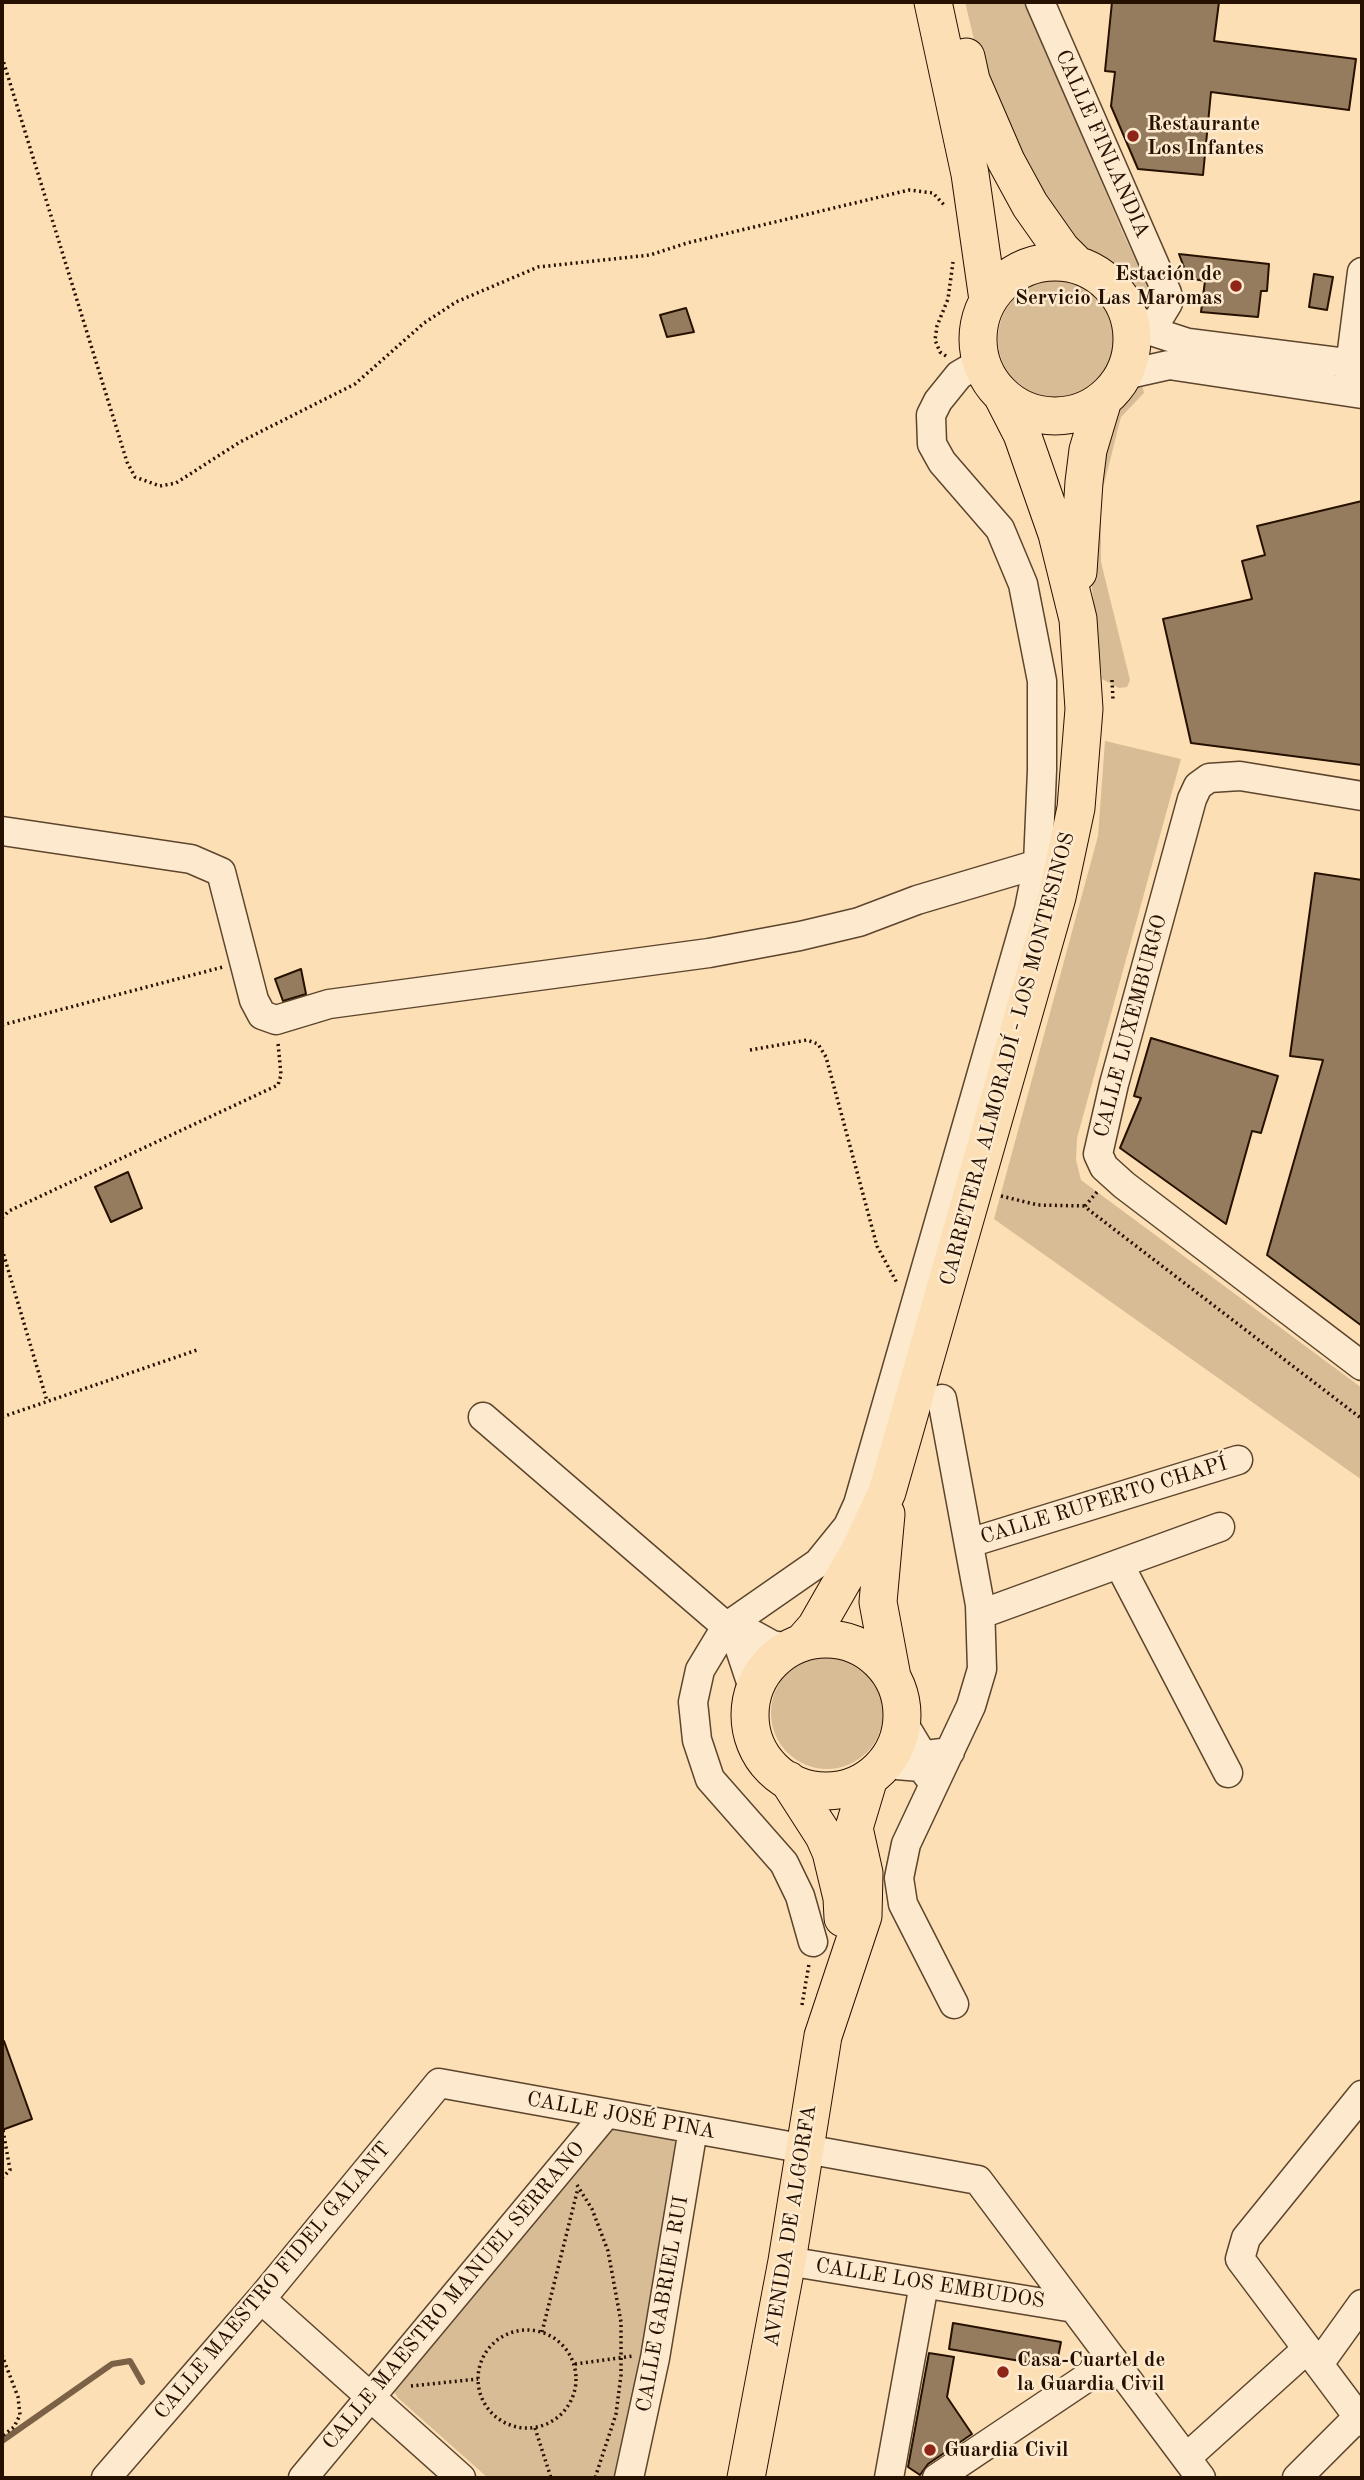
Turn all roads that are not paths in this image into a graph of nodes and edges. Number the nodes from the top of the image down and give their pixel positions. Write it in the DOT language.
graph roads {
  1 [pos="933,2"];
  2 [pos="951,2"];
  3 [pos="1051,8"];
  4 [pos="1076,264"];
  5 [pos="1362,272"];
  6 [pos="988,300"];
  7 [pos="1140,322"];
  8 [pos="1357,365"];
  9 [pos="973,366"];
  10 [pos="1114,388"];
  11 [pos="1354,393"];
  12 [pos="1002,396"];
  13 [pos="1077,619"];
  14 [pos="1362,796"];
  15 [pos="2,831"];
  16 [pos="1038,864"];
  17 [pos="1362,1366"];
  18 [pos="942,1399"];
  19 [pos="483,1418"];
  20 [pos="1238,1460"];
  21 [pos="887,1493"];
  22 [pos="1220,1527"];
  23 [pos="969,1543"];
  24 [pos="1119,1564"];
  25 [pos="981,1614"];
  26 [pos="731,1630"];
  27 [pos="796,1646"];
  28 [pos="892,1677"];
  29 [pos="754,1691"];
  30 [pos="902,1721"];
  31 [pos="950,1752"];
  32 [pos="876,1771"];
  33 [pos="1228,1773"];
  34 [pos="788,1780"];
  35 [pos="934,1784"];
  36 [pos="813,1942"];
  37 [pos="841,1975"];
  38 [pos="954,2004"];
  39 [pos="439,2083"];
  40 [pos="1359,2102"];
  41 [pos="606,2114"];
  42 [pos="693,2129"];
  43 [pos="804,2149"];
  44 [pos="787,2261"];
  45 [pos="924,2284"];
  46 [pos="261,2299"];
  47 [pos="1362,2304"];
  48 [pos="1074,2308"];
  49 [pos="1313,2357"];
  50 [pos="1113,2360"];
  51 [pos="374,2392"];
  52 [pos="1360,2419"];
  53 [pos="1194,2468"];
  54 [pos="458,2477"];
  55 [pos="106,2478"];
  56 [pos="303,2478"];
  57 [pos="629,2478"];
  58 [pos="746,2478"];
  59 [pos="889,2478"];
  60 [pos="937,2478"];
  61 [pos="1297,2478"];
  1 -- 6 [label="main road"];
  2 -- 4 [label="main road"];
  3 -- 7 [label="street, CALLE FINLANDIA"];
  4 -- 6 [label="main road"];
  4 -- 7 [label="main road"];
  5 -- 8 [label="street"];
  6 -- 9 [label="main road"];
  7 -- 8 [label="street"];
  7 -- 10 [label="main road"];
  8 -- 11 [label="street"];
  9 -- 12 [label="main road"];
  9 -- 16 [label="street"];
  10 -- 11 [label="street"];
  10 -- 12 [label="main road"];
  10 -- 13 [label="main road, CARRETERA ALMORADÍ - LOS MONTESINOS"];
  12 -- 13 [label="main road, CARRETERA ALMORADÍ - LOS MONTESINOS"];
  13 -- 21 [label="main road, CARRETERA ALMORADÍ - LOS MONTESINOS"];
  14 -- 17 [label="street, CALLE LUXEMBURGO"];
  15 -- 16 [label="street"];
  16 -- 26 [label="street"];
  18 -- 23 [label="street"];
  19 -- 26 [label="street"];
  20 -- 23 [label="street, CALLE RUPERTO CHAPÍ"];
  21 -- 27 [label="main road, CARRETERA ALMORADÍ - LOS MONTESINOS"];
  21 -- 28 [label="main road, CARRETERA ALMORADÍ - LOS MONTESINOS"];
  22 -- 24 [label="street"];
  23 -- 25 [label="street"];
  24 -- 25 [label="street"];
  24 -- 33 [label="street"];
  25 -- 31 [label="street"];
  26 -- 27 [label="street"];
  26 -- 29 [label="street"];
  26 -- 36 [label="street"];
  27 -- 28 [label="main road"];
  27 -- 29 [label="main road"];
  28 -- 30 [label="main road"];
  29 -- 34 [label="main road"];
  30 -- 31 [label="street"];
  30 -- 32 [label="main road"];
  31 -- 35 [label="street"];
  32 -- 34 [label="main road"];
  32 -- 35 [label="street"];
  32 -- 37 [label="main road, AVENIDA DE ALGORFA"];
  34 -- 37 [label="main road, AVENIDA DE ALGORFA"];
  35 -- 38 [label="street"];
  37 -- 43 [label="main road, AVENIDA DE ALGORFA"];
  39 -- 41 [label="street, CALLE JOSÉ PINA"];
  39 -- 46 [label="street, CALLE MAESTRO FIDEL GALANT"];
  40 -- 49 [label="street"];
  41 -- 42 [label="street, CALLE JOSÉ PINA"];
  41 -- 51 [label="street, CALLE MAESTRO MANUEL SERRANO"];
  42 -- 43 [label="street, CALLE JOSÉ PINA"];
  42 -- 57 [label="street, CALLE GABRIEL RUI"];
  43 -- 44 [label="main road, AVENIDA DE ALGORFA"];
  43 -- 48 [label="street, CALLE JOSÉ PINA"];
  44 -- 45 [label="street, CALLE LOS EMBUDOS"];
  44 -- 58 [label="main road, AVENIDA DE ALGORFA"];
  45 -- 48 [label="street, CALLE LOS EMBUDOS"];
  45 -- 59 [label="street"];
  46 -- 51 [label="street"];
  46 -- 55 [label="street, CALLE MAESTRO FIDEL GALANT"];
  47 -- 49 [label="street"];
  48 -- 50 [label="street, CALLE JOSÉ PINA"];
  49 -- 52 [label="street"];
  49 -- 53 [label="street"];
  50 -- 53 [label="street, CALLE JOSÉ PINA"];
  50 -- 60 [label="street"];
  51 -- 54 [label="street"];
  51 -- 56 [label="street, CALLE MAESTRO MANUEL SERRANO"];
  52 -- 61 [label="street"];
}
